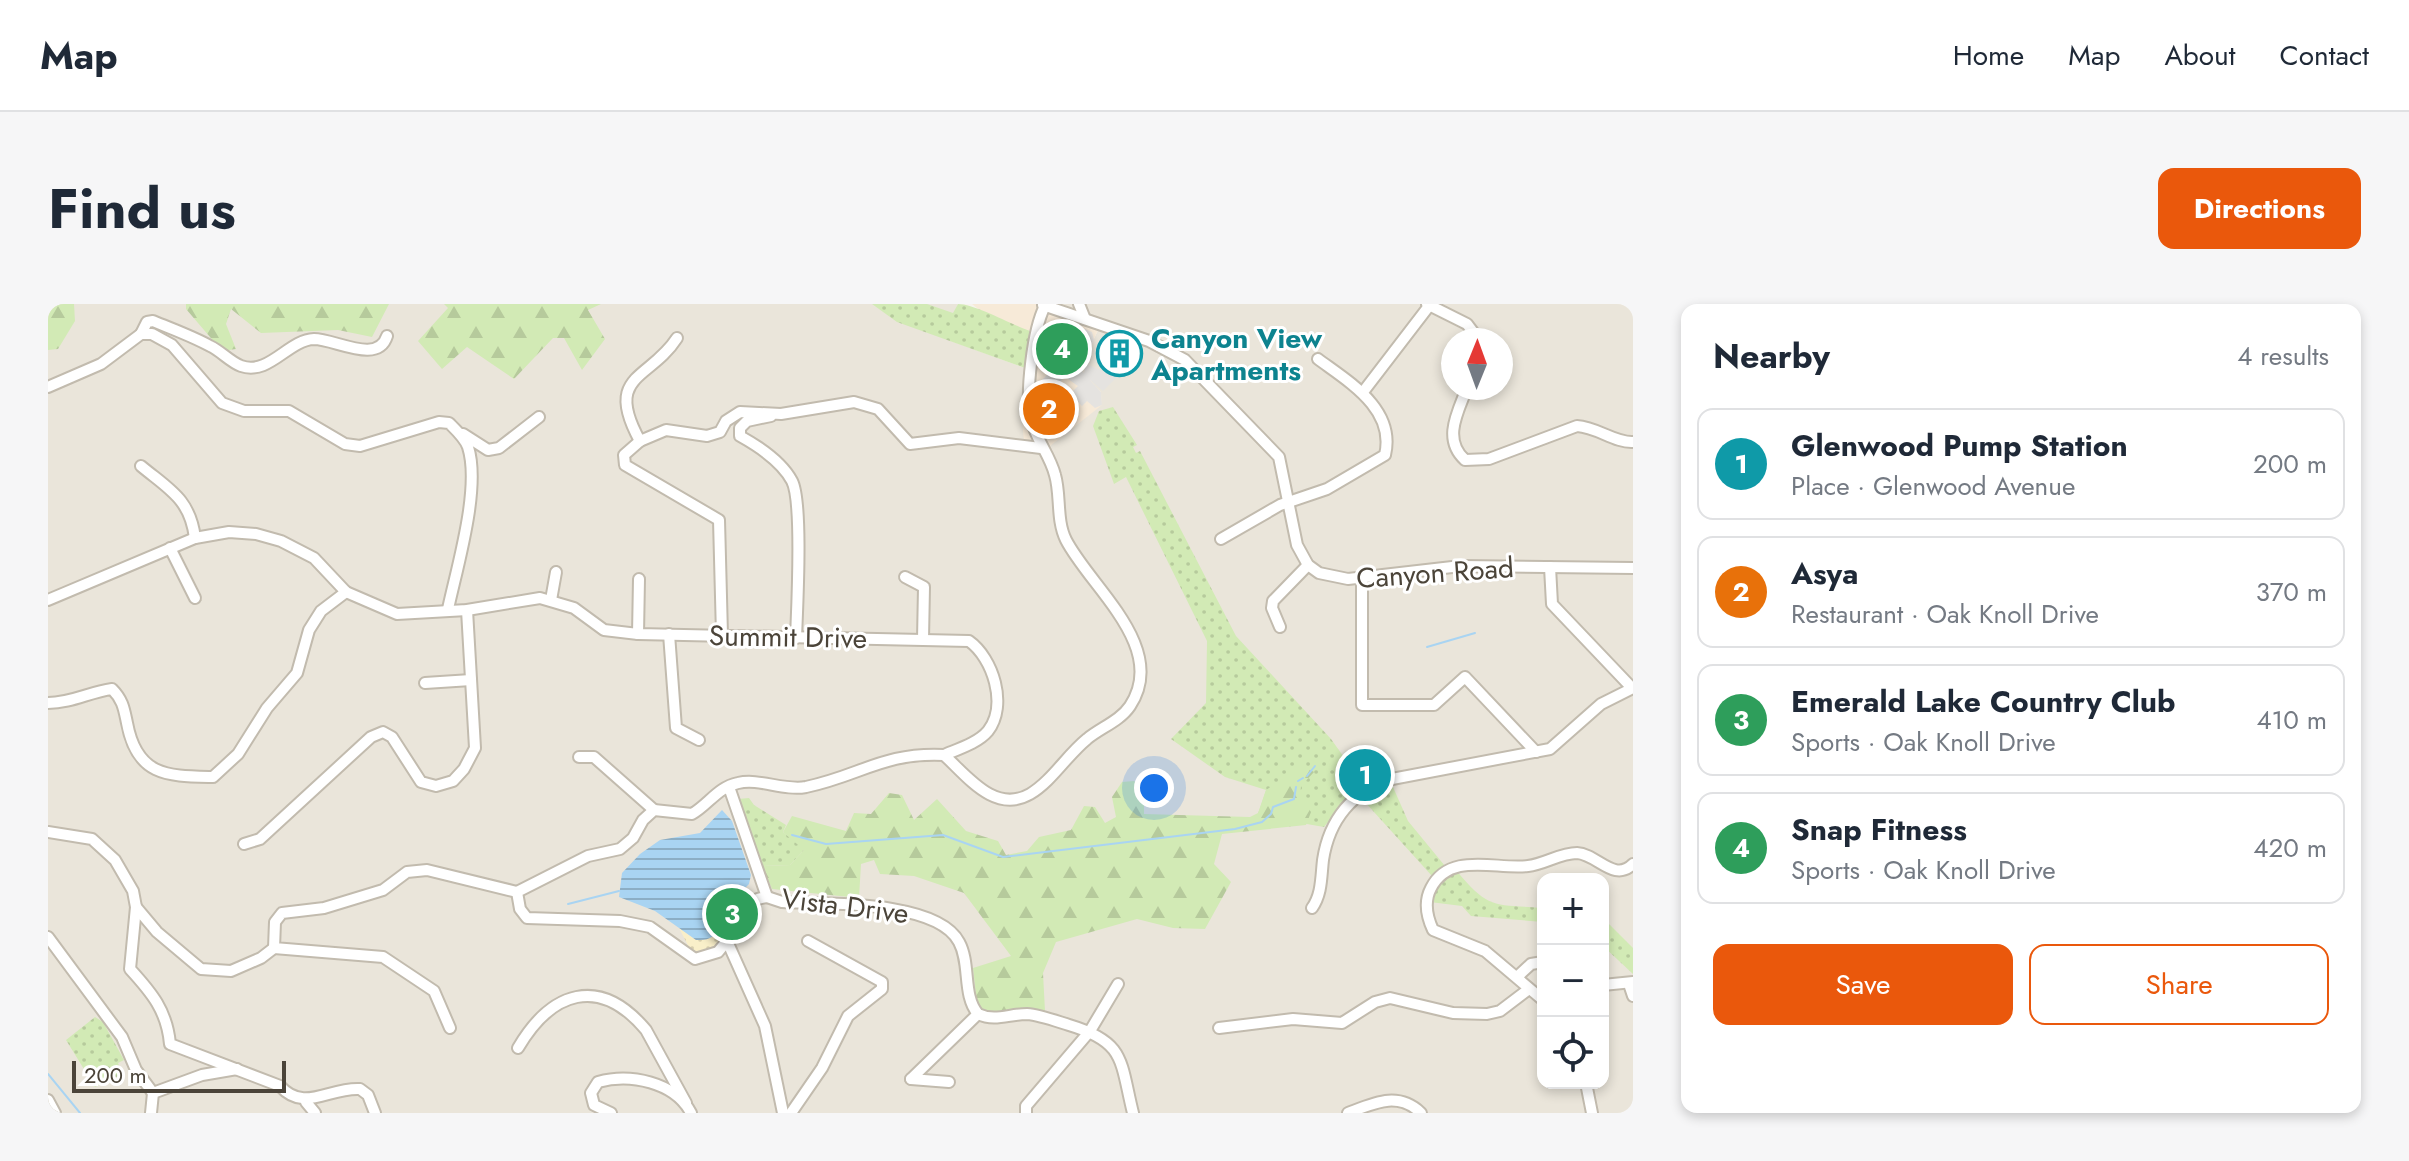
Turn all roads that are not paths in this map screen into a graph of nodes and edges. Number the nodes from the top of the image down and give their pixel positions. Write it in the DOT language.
graph roads {
  1 [pos="1079,304"];
  2 [pos="1045,305"];
  3 [pos="1428,305"];
  4 [pos="1085,319"];
  5 [pos="1470,328"];
  6 [pos="141,334"];
  7 [pos="387,336"];
  8 [pos="677,338"];
  9 [pos="1318,359"];
  10 [pos="48,387"];
  11 [pos="1363,392"];
  12 [pos="1463,400"];
  13 [pos="781,414"];
  14 [pos="539,417"];
  15 [pos="458,431"];
  16 [pos="640,441"];
  17 [pos="1633,442"];
  18 [pos="1041,448"];
  19 [pos="141,466"];
  20 [pos="1289,502"];
  21 [pos="195,538"];
  22 [pos="1221,539"];
  23 [pos="170,548"];
  24 [pos="1308,565"];
  25 [pos="1550,567"];
  26 [pos="1633,568"];
  27 [pos="556,572"];
  28 [pos="905,577"];
  29 [pos="639,579"];
  30 [pos="1362,579"];
  31 [pos="346,592"];
  32 [pos="195,598"];
  33 [pos="48,600"];
  34 [pos="551,600"];
  35 [pos="448,609"];
  36 [pos="467,610"];
  37 [pos="1280,627"];
  38 [pos="638,634"];
  39 [pos="669,634"];
  40 [pos="722,635"];
  41 [pos="796,638"];
  42 [pos="923,639"];
  43 [pos="471,680"];
  44 [pos="425,683"];
  45 [pos="1632,688"];
  46 [pos="48,703"];
  47 [pos="699,740"];
  48 [pos="1536,752"];
  49 [pos="944,755"];
  50 [pos="579,757"];
  51 [pos="729,787"];
  52 [pos="654,810"];
  53 [pos="48,832"];
  54 [pos="244,844"];
  55 [pos="1633,864"];
  56 [pos="517,892"];
  57 [pos="767,897"];
  58 [pos="136,907"];
  59 [pos="1312,908"];
  60 [pos="48,937"];
  61 [pos="727,941"];
  62 [pos="808,941"];
  63 [pos="274,948"];
  64 [pos="1537,963"];
  65 [pos="1517,977"];
  66 [pos="1631,983"];
  67 [pos="1118,984"];
  68 [pos="1609,985"];
  69 [pos="1529,989"];
  70 [pos="1537,995"];
  71 [pos="1633,996"];
  72 [pos="978,1014"];
  73 [pos="450,1028"];
  74 [pos="1219,1028"];
  75 [pos="1090,1031"];
  76 [pos="518,1048"];
  77 [pos="239,1068"];
  78 [pos="949,1082"];
  79 [pos="1587,1089"];
  80 [pos="153,1093"];
  81 [pos="48,1100"];
  82 [pos="306,1102"];
  83 [pos="688,1108"];
  84 [pos="1023,1111"];
  85 [pos="55,1113"];
  86 [pos="151,1113"];
  87 [pos="315,1113"];
  88 [pos="375,1113"];
  89 [pos="611,1113"];
  90 [pos="783,1113"];
  91 [pos="791,1113"];
  92 [pos="1133,1113"];
  93 [pos="1348,1113"];
  94 [pos="1421,1113"];
  95 [pos="1592,1113"];
  1 -- 4 [label="street"];
  2 -- 4 [label="street"];
  2 -- 18 [label="street"];
  3 -- 5 [label="street"];
  3 -- 11 [label="street"];
  4 -- 20 [label="street"];
  6 -- 7 [label="street"];
  6 -- 10 [label="street"];
  6 -- 15 [label="street"];
  8 -- 16 [label="street"];
  9 -- 11 [label="street"];
  11 -- 20 [label="street"];
  12 -- 17 [label="street"];
  13 -- 16 [label="street"];
  13 -- 18 [label="street"];
  13 -- 41 [label="street"];
  14 -- 15 [label="street"];
  15 -- 35 [label="street"];
  16 -- 40 [label="street"];
  18 -- 49 [label="street"];
  19 -- 21 [label="street"];
  20 -- 22 [label="street"];
  20 -- 24 [label="street"];
  21 -- 23 [label="street"];
  21 -- 31 [label="street"];
  23 -- 32 [label="street"];
  23 -- 33 [label="street"];
  24 -- 30 [label="street, Canyon Road"];
  24 -- 37 [label="street"];
  25 -- 26 [label="street, Canyon Road"];
  25 -- 30 [label="street, Canyon Road"];
  25 -- 45 [label="street"];
  27 -- 34 [label="street"];
  28 -- 42 [label="street"];
  29 -- 38 [label="street"];
  30 -- 48 [label="street"];
  31 -- 35 [label="street, Summit Drive"];
  31 -- 46 [label="street"];
  34 -- 36 [label="street, Summit Drive"];
  34 -- 38 [label="street, Summit Drive"];
  35 -- 36 [label="street, Summit Drive"];
  36 -- 43 [label="street"];
  38 -- 39 [label="street, Summit Drive"];
  39 -- 40 [label="street, Summit Drive"];
  39 -- 47 [label="street"];
  40 -- 41 [label="street, Summit Drive"];
  41 -- 42 [label="street, Summit Drive"];
  42 -- 49 [label="street, Summit Drive"];
  43 -- 44 [label="street"];
  43 -- 54 [label="street"];
  45 -- 48 [label="street"];
  48 -- 59 [label="street"];
  49 -- 51 [label="street"];
  50 -- 52 [label="street"];
  51 -- 52 [label="street"];
  51 -- 57 [label="street"];
  52 -- 56 [label="street"];
  53 -- 58 [label="street"];
  55 -- 65 [label="street"];
  56 -- 61 [label="street"];
  56 -- 63 [label="street"];
  57 -- 61 [label="street"];
  57 -- 72 [label="street, Vista Drive"];
  58 -- 63 [label="street"];
  58 -- 77 [label="street"];
  60 -- 80 [label="street"];
  61 -- 90 [label="street"];
  62 -- 91 [label="street"];
  63 -- 73 [label="street"];
  64 -- 65 [label="street"];
  65 -- 69 [label="street"];
  66 -- 68 [label="street"];
  66 -- 71 [label="street"];
  67 -- 75 [label="street"];
  69 -- 70 [label="street"];
  69 -- 74 [label="street"];
  72 -- 75 [label="street"];
  72 -- 78 [label="street"];
  75 -- 84 [label="street"];
  75 -- 92 [label="street"];
  76 -- 83 [label="street"];
  77 -- 80 [label="street"];
  77 -- 82 [label="street"];
  79 -- 95 [label="street"];
  80 -- 86 [label="street"];
  81 -- 85 [label="street"];
  82 -- 87 [label="street"];
  82 -- 88 [label="street"];
  83 -- 89 [label="street"];
  93 -- 94 [label="street"];
}
